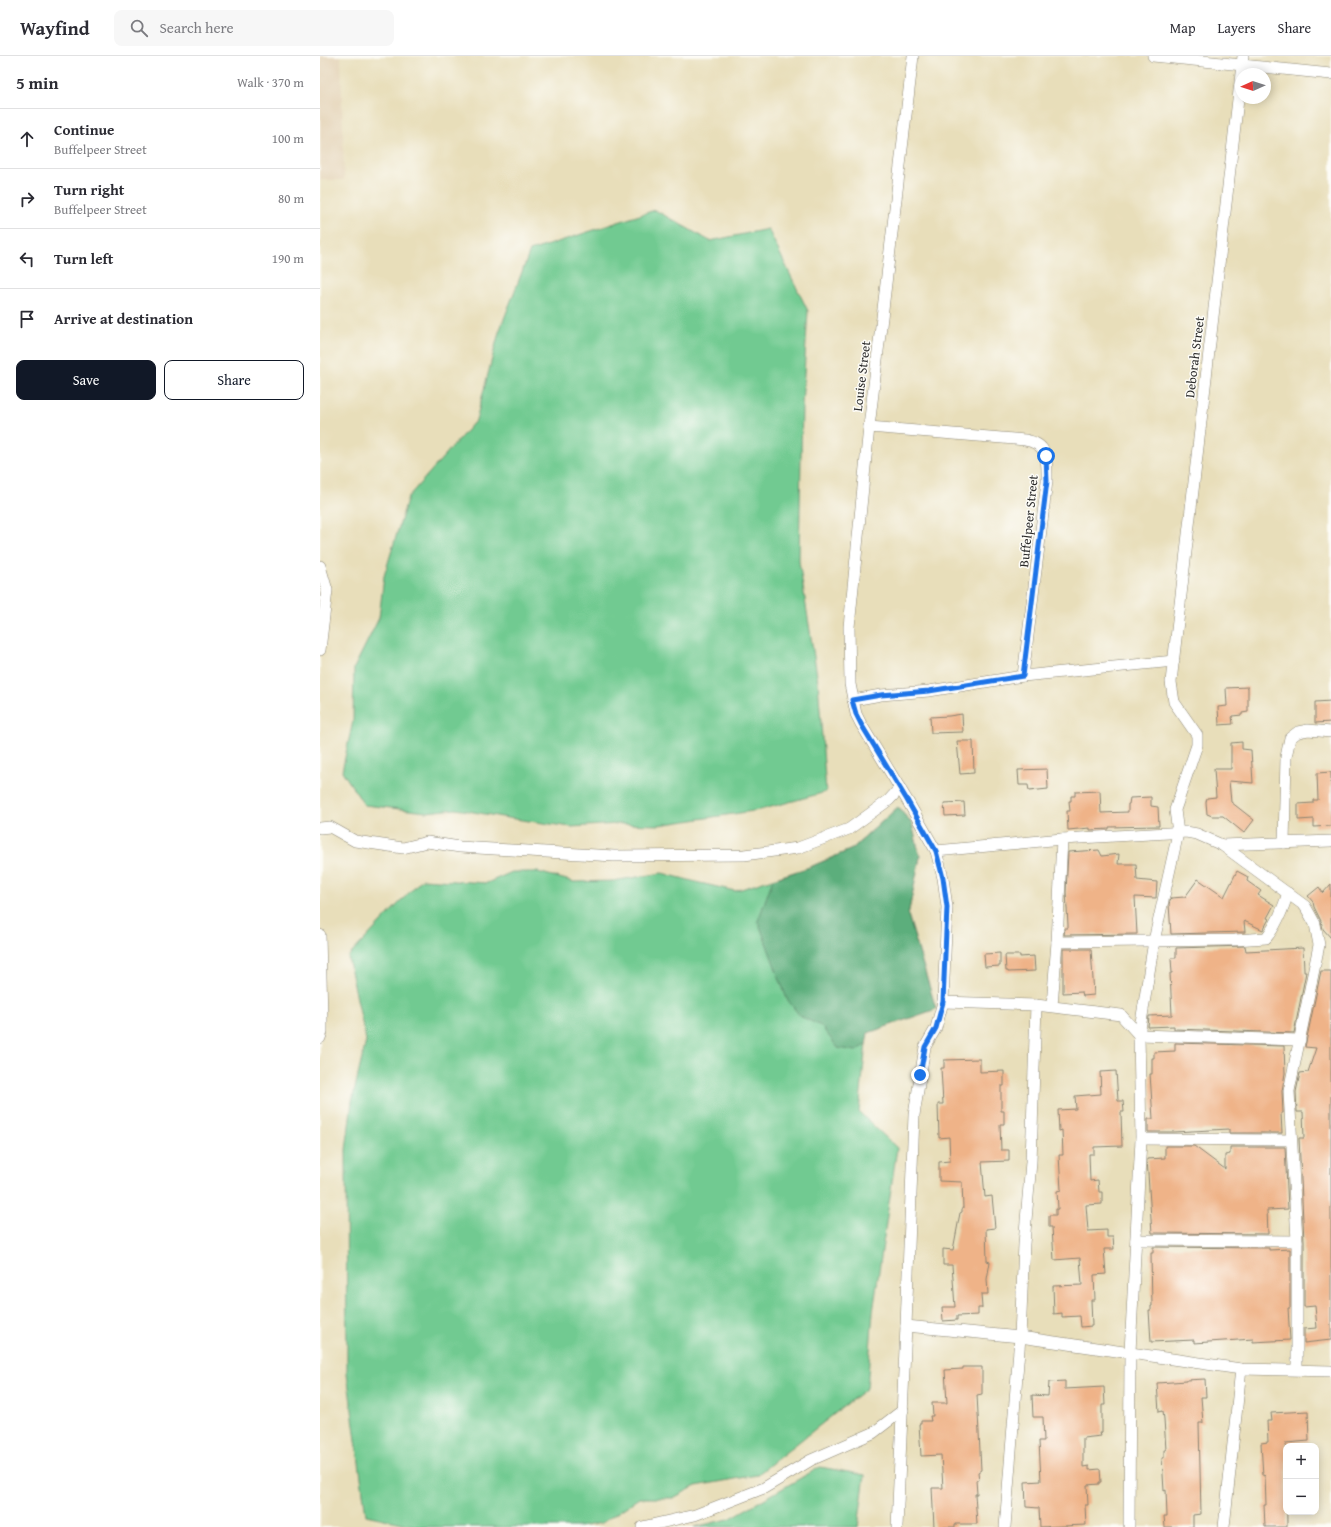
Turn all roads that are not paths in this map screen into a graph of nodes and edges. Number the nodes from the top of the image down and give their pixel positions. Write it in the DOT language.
graph roads {
  1 [pos="913,56"];
  2 [pos="1153,56"];
  3 [pos="1242,60"];
  4 [pos="1331,74"];
  5 [pos="870,427"];
  6 [pos="320,566"];
  7 [pos="320,650"];
  8 [pos="1174,661"];
  9 [pos="1023,676"];
  10 [pos="852,700"];
  11 [pos="1331,732"];
  12 [pos="900,788"];
  13 [pos="320,828"];
  14 [pos="1178,833"];
  15 [pos="1062,839"];
  16 [pos="1331,841"];
  17 [pos="1284,843"];
  18 [pos="1222,845"];
  19 [pos="936,851"];
  20 [pos="1288,893"];
  21 [pos="320,935"];
  22 [pos="1154,941"];
  23 [pos="1057,942"];
  24 [pos="943,1002"];
  25 [pos="1036,1005"];
  26 [pos="1052,1006"];
  27 [pos="1139,1035"];
  28 [pos="320,1038"];
  29 [pos="1300,1040"];
  30 [pos="1141,1139"];
  31 [pos="1291,1140"];
  32 [pos="1136,1240"];
  33 [pos="1297,1241"];
  34 [pos="906,1326"];
  35 [pos="1020,1337"];
  36 [pos="1130,1352"];
  37 [pos="1241,1369"];
  38 [pos="1297,1369"];
  39 [pos="1331,1371"];
  40 [pos="902,1410"];
  41 [pos="642,1527"];
  42 [pos="897,1527"];
  43 [pos="1004,1527"];
  44 [pos="1129,1527"];
  45 [pos="1224,1527"];
  1 -- 5 [label="street, Louise Street"];
  2 -- 3 [label="street"];
  3 -- 4 [label="street"];
  3 -- 8 [label="street, Deborah Street"];
  5 -- 9 [label="street, Buffelpeer Street"];
  5 -- 10 [label="street, Louise Street"];
  6 -- 7 [label="street"];
  8 -- 9 [label="street"];
  8 -- 14 [label="street, Deborah Street"];
  9 -- 10 [label="street"];
  10 -- 12 [label="street, Louise Street"];
  11 -- 17 [label="street"];
  12 -- 13 [label="street"];
  12 -- 19 [label="street, Louise Street"];
  14 -- 15 [label="street"];
  14 -- 18 [label="street"];
  14 -- 22 [label="street"];
  15 -- 19 [label="street"];
  15 -- 23 [label="street"];
  16 -- 17 [label="street"];
  17 -- 18 [label="street"];
  18 -- 20 [label="street"];
  19 -- 24 [label="street, Louise Street"];
  20 -- 22 [label="street"];
  20 -- 29 [label="street"];
  21 -- 28 [label="street"];
  22 -- 23 [label="street"];
  22 -- 27 [label="street"];
  23 -- 26 [label="street"];
  24 -- 25 [label="street"];
  24 -- 34 [label="street, Louise Street"];
  25 -- 26 [label="street"];
  25 -- 35 [label="street"];
  26 -- 27 [label="street"];
  27 -- 29 [label="street"];
  27 -- 30 [label="street"];
  29 -- 31 [label="street"];
  30 -- 31 [label="street"];
  30 -- 32 [label="street"];
  31 -- 33 [label="street"];
  32 -- 33 [label="street"];
  32 -- 36 [label="street"];
  33 -- 38 [label="street"];
  34 -- 35 [label="street"];
  34 -- 40 [label="street, Louise Street"];
  35 -- 36 [label="street"];
  35 -- 43 [label="street"];
  36 -- 37 [label="street"];
  36 -- 44 [label="street"];
  37 -- 38 [label="street"];
  37 -- 45 [label="street"];
  38 -- 39 [label="street"];
  40 -- 41 [label="street"];
  40 -- 42 [label="street, Louise Street"];
}
